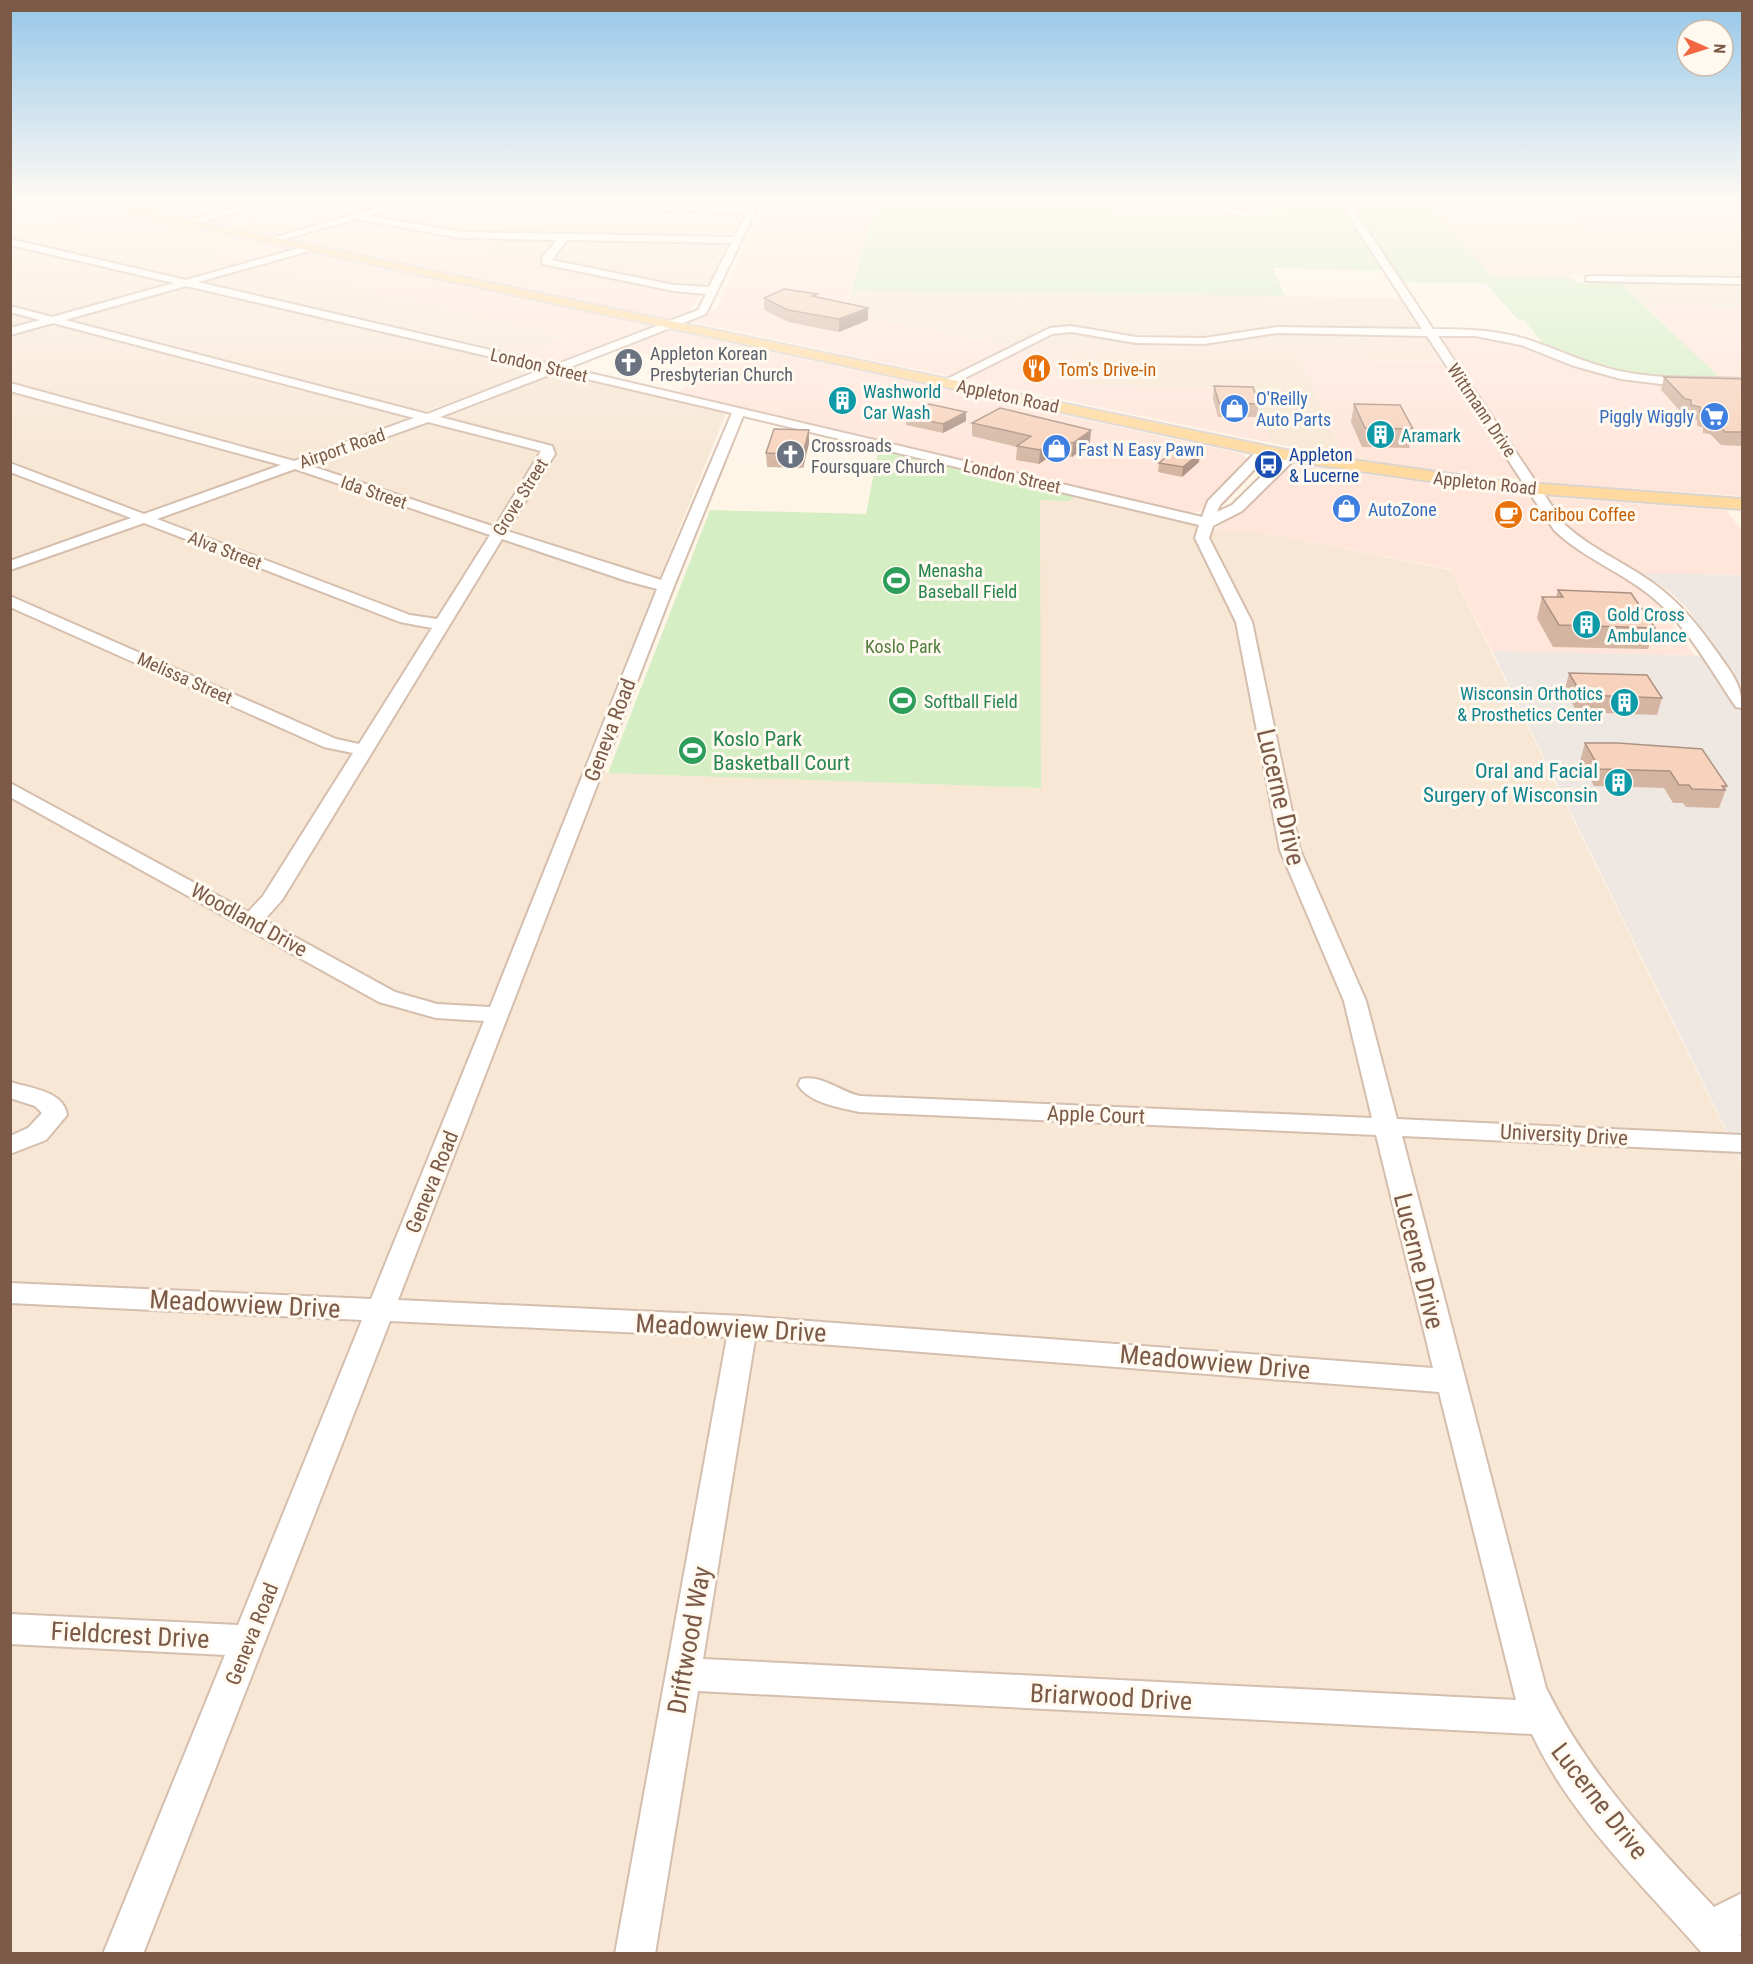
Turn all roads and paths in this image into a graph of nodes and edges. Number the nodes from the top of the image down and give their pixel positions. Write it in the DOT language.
graph roads {
  1 [pos="162,290"];
  2 [pos="215,290"];
  3 [pos="508,290"];
  4 [pos="696,290"];
  5 [pos="1403,290"];
  6 [pos="714,291"];
  7 [pos="10,309"];
  8 [pos="54,320"];
  9 [pos="671,324"];
  10 [pos="10,332"];
  11 [pos="1431,332"];
  12 [pos="555,369"];
  13 [pos="1743,382"];
  14 [pos="945,383"];
  15 [pos="10,387"];
  16 [pos="739,411"];
  17 [pos="430,417"];
  18 [pos="1265,451"];
  19 [pos="1290,456"];
  20 [pos="295,465"];
  21 [pos="10,466"];
  22 [pos="1535,489"];
  23 [pos="1743,504"];
  24 [pos="146,519"];
  25 [pos="1208,523"];
  26 [pos="496,533"];
  27 [pos="10,566"];
  28 [pos="666,586"];
  29 [pos="10,600"];
  30 [pos="441,625"];
  31 [pos="1743,703"];
  32 [pos="362,750"];
  33 [pos="10,789"];
  34 [pos="251,921"];
  35 [pos="498,1015"];
  36 [pos="810,1085"];
  37 [pos="11,1089"];
  38 [pos="1386,1127"];
  39 [pos="1743,1143"];
  40 [pos="10,1146"];
  41 [pos="10,1293"];
  42 [pos="381,1310"];
  43 [pos="743,1327"];
  44 [pos="1450,1381"];
  45 [pos="10,1629"];
  46 [pos="249,1641"];
  47 [pos="683,1674"];
  48 [pos="1540,1718"];
  49 [pos="1743,1912"];
  50 [pos="1720,1942"];
  51 [pos="123,1953"];
  52 [pos="635,1953"];
  1 -- 8 [label="street"];
  2 -- 12 [label="street, London Street"];
  3 -- 9 [label="main road, Appleton Road"];
  4 -- 6 [label="street"];
  5 -- 11 [label="street, Wittmann Drive"];
  6 -- 9 [label="street, Airport Road"];
  7 -- 8 [label="street, Grove Street"];
  8 -- 10 [label="street"];
  8 -- 17 [label="street, Grove Street"];
  9 -- 12 [label="street, Airport Road"];
  9 -- 14 [label="main road, Appleton Road"];
  11 -- 13 [label="street"];
  11 -- 14 [label="street"];
  11 -- 22 [label="street, Wittmann Drive"];
  12 -- 16 [label="street, London Street"];
  12 -- 17 [label="street, Airport Road"];
  14 -- 18 [label="main road, Appleton Road"];
  15 -- 20 [label="street, Ida Street"];
  16 -- 25 [label="street, London Street"];
  16 -- 28 [label="street, Geneva Road"];
  17 -- 20 [label="street, Airport Road"];
  17 -- 26 [label="street, Grove Street"];
  18 -- 19 [label="main road, Appleton Road"];
  18 -- 25 [label="street, Lucerne Drive"];
  19 -- 22 [label="main road, Appleton Road"];
  19 -- 25 [label="street"];
  20 -- 24 [label="street, Airport Road"];
  20 -- 26 [label="street, Ida Street"];
  21 -- 24 [label="street, Alva Street"];
  22 -- 23 [label="main road, Appleton Road"];
  22 -- 31 [label="street, Wittmann Drive"];
  24 -- 27 [label="street, Airport Road"];
  24 -- 30 [label="street, Alva Street"];
  25 -- 38 [label="street, Lucerne Drive"];
  26 -- 28 [label="street, Ida Street"];
  26 -- 30 [label="street, Grove Street"];
  28 -- 35 [label="street, Geneva Road"];
  29 -- 32 [label="street, Melissa Street"];
  30 -- 32 [label="street, Grove Street"];
  32 -- 34 [label="street, Grove Street"];
  33 -- 34 [label="street, Woodland Drive"];
  34 -- 35 [label="street, Woodland Drive"];
  35 -- 42 [label="street, Geneva Road"];
  36 -- 38 [label="street, Apple Court"];
  37 -- 40 [label="street"];
  38 -- 39 [label="street, University Drive"];
  38 -- 44 [label="street, Lucerne Drive"];
  41 -- 42 [label="street, Meadowview Drive"];
  42 -- 43 [label="street, Meadowview Drive"];
  42 -- 46 [label="street, Geneva Road"];
  43 -- 44 [label="street, Meadowview Drive"];
  43 -- 47 [label="street, Driftwood Way"];
  44 -- 48 [label="street, Lucerne Drive"];
  45 -- 46 [label="street, Fieldcrest Drive"];
  46 -- 51 [label="street, Geneva Road"];
  47 -- 48 [label="street, Briarwood Drive"];
  47 -- 52 [label="street, Driftwood Way"];
  48 -- 50 [label="street, Lucerne Drive"];
  49 -- 50 [label="street"];
}
